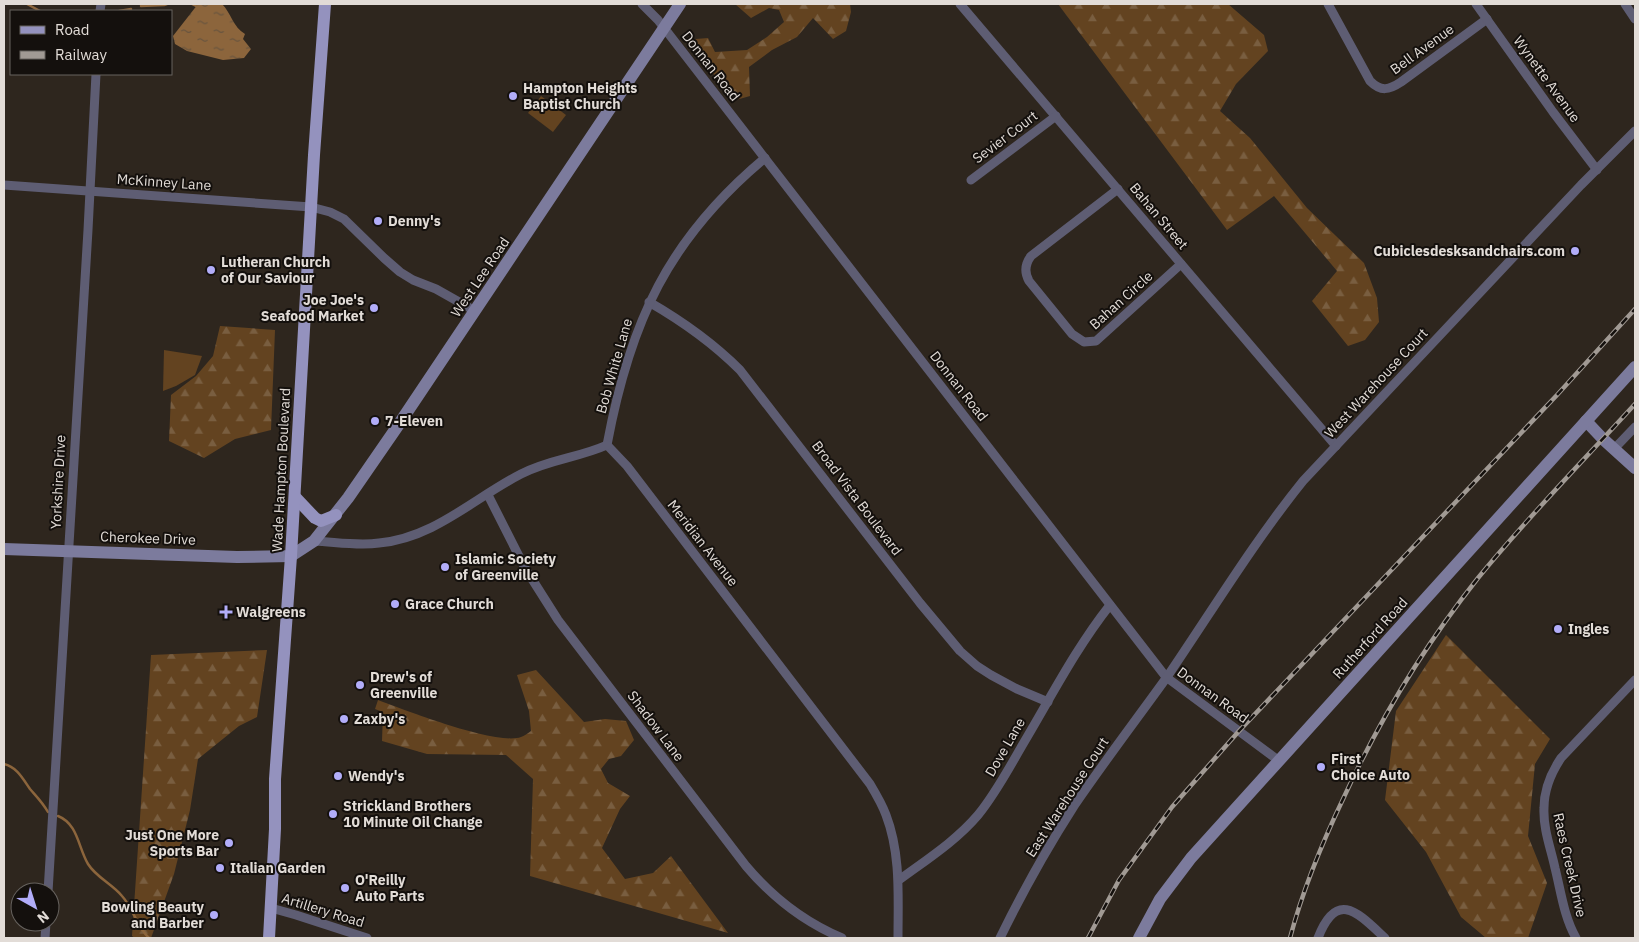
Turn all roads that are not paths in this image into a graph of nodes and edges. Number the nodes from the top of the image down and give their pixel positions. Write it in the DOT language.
graph roads {
  1 [pos="325,4"];
  2 [pos="642,4"];
  3 [pos="680,4"];
  4 [pos="1328,4"];
  5 [pos="1476,4"];
  6 [pos="1624,4"];
  7 [pos="965,5"];
  8 [pos="1635,18"];
  9 [pos="1487,19"];
  10 [pos="664,28"];
  11 [pos="96,75"];
  12 [pos="1056,116"];
  13 [pos="1635,131"];
  14 [pos="765,158"];
  15 [pos="1597,170"];
  16 [pos="972,180"];
  17 [pos="4,185"];
  18 [pos="1118,189"];
  19 [pos="90,191"];
  20 [pos="316,208"];
  21 [pos="1182,264"];
  22 [pos="649,302"];
  23 [pos="475,311"];
  24 [pos="1635,367"];
  25 [pos="1586,421"];
  26 [pos="1635,427"];
  27 [pos="608,446"];
  28 [pos="1336,446"];
  29 [pos="1614,449"];
  30 [pos="1635,468"];
  31 [pos="488,495"];
  32 [pos="295,497"];
  33 [pos="336,515"];
  34 [pos="314,541"];
  35 [pos="4,549"];
  36 [pos="68,551"];
  37 [pos="291,556"];
  38 [pos="1110,605"];
  39 [pos="1166,678"];
  40 [pos="1635,680"];
  41 [pos="1048,702"];
  42 [pos="1278,760"];
  43 [pos="899,880"];
  44 [pos="49,882"];
  45 [pos="271,908"];
  46 [pos="269,938"];
  47 [pos="367,938"];
  48 [pos="842,938"];
  49 [pos="898,938"];
  50 [pos="1000,938"];
  51 [pos="1139,938"];
  52 [pos="1318,938"];
  53 [pos="1385,938"];
  54 [pos="1576,938"];
  1 -- 20 [label="main road, Wade Hampton Boulevard"];
  2 -- 10 [label="street, Donnan Road"];
  3 -- 10 [label="street, West Lee Road"];
  4 -- 9 [label="street, Bell Avenue"];
  5 -- 9 [label="street, Wynette Avenue"];
  6 -- 8 [label="street"];
  7 -- 12 [label="street, Bahan Street"];
  9 -- 15 [label="street, Wynette Avenue"];
  10 -- 14 [label="street, Donnan Road"];
  10 -- 23 [label="street, West Lee Road"];
  11 -- 19 [label="street, Yorkshire Drive"];
  12 -- 16 [label="street, Sevier Court"];
  12 -- 18 [label="street, Bahan Street"];
  13 -- 15 [label="street, West Warehouse Court"];
  14 -- 22 [label="street, Bob White Lane"];
  14 -- 38 [label="street, Donnan Road"];
  15 -- 28 [label="street, West Warehouse Court"];
  17 -- 19 [label="street, McKinney Lane"];
  18 -- 21 [label="street, Bahan Street"];
  18 -- 21 [label="street, Bahan Circle"];
  19 -- 20 [label="street, McKinney Lane"];
  19 -- 36 [label="street, Yorkshire Drive"];
  20 -- 23 [label="street, McKinney Lane"];
  20 -- 32 [label="main road, Wade Hampton Boulevard"];
  21 -- 28 [label="street, Bahan Street"];
  22 -- 27 [label="street, Bob White Lane"];
  22 -- 41 [label="street, Broad Vista Boulevard"];
  23 -- 33 [label="street, West Lee Road"];
  24 -- 25 [label="street, Rutherford Road"];
  25 -- 29 [label="street"];
  25 -- 42 [label="street, Rutherford Road"];
  26 -- 29 [label="street"];
  27 -- 31 [label="street"];
  27 -- 43 [label="street, Meridian Avenue"];
  28 -- 39 [label="street, West Warehouse Court"];
  29 -- 30 [label="street"];
  31 -- 34 [label="street"];
  31 -- 48 [label="street, Shadow Lane"];
  32 -- 33 [label="main road"];
  32 -- 37 [label="main road, Wade Hampton Boulevard"];
  33 -- 34 [label="street, West Lee Road"];
  34 -- 37 [label="street, West Lee Road"];
  35 -- 36 [label="street, Cherokee Drive"];
  36 -- 37 [label="street, Cherokee Drive"];
  36 -- 44 [label="street, Yorkshire Drive"];
  37 -- 45 [label="main road, Wade Hampton Boulevard"];
  38 -- 39 [label="street, Donnan Road"];
  38 -- 41 [label="street, Dove Lane"];
  39 -- 42 [label="street, Donnan Road"];
  39 -- 50 [label="street, East Warehouse Court"];
  40 -- 54 [label="street, Raes Creek Drive"];
  41 -- 43 [label="street, Dove Lane"];
  42 -- 51 [label="street, Rutherford Road"];
  43 -- 49 [label="street, Meridian Avenue"];
  45 -- 46 [label="main road, Wade Hampton Boulevard"];
  45 -- 47 [label="street, Artillery Road"];
  52 -- 53 [label="street"];
}
